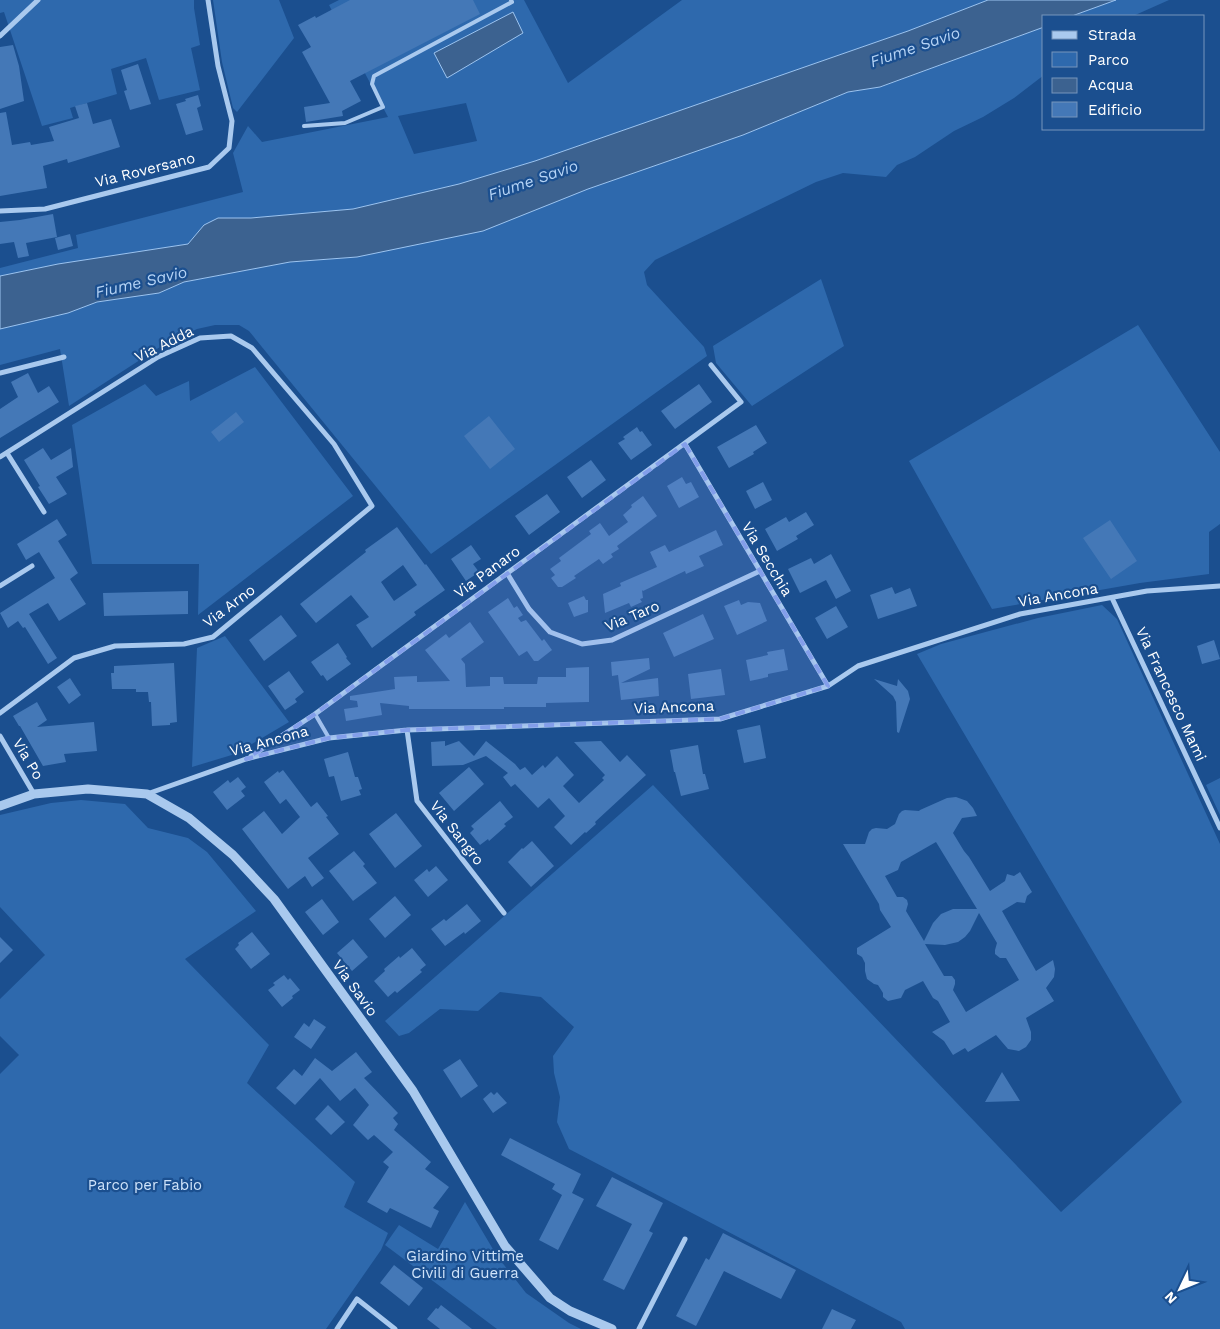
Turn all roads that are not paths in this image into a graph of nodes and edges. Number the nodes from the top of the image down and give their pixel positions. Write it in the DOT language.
graph roads {
  1 [pos="38,0"];
  2 [pos="208,0"];
  3 [pos="511,0"];
  4 [pos="0,36"];
  5 [pos="304,126"];
  6 [pos="0,211"];
  7 [pos="64,357"];
  8 [pos="711,366"];
  9 [pos="0,373"];
  10 [pos="685,444"];
  11 [pos="7,453"];
  12 [pos="0,457"];
  13 [pos="372,506"];
  14 [pos="44,512"];
  15 [pos="32,566"];
  16 [pos="760,571"];
  17 [pos="508,573"];
  18 [pos="0,586"];
  19 [pos="1220,586"];
  20 [pos="1112,598"];
  21 [pos="828,686"];
  22 [pos="0,714"];
  23 [pos="315,714"];
  24 [pos="408,730"];
  25 [pos="0,736"];
  26 [pos="330,738"];
  27 [pos="246,759"];
  28 [pos="34,794"];
  29 [pos="147,794"];
  30 [pos="0,806"];
  31 [pos="1220,828"];
  32 [pos="504,913"];
  33 [pos="685,1239"];
  34 [pos="337,1329"];
  35 [pos="395,1329"];
  36 [pos="612,1329"];
  37 [pos="639,1329"];
  1 -- 4 [label="street"];
  2 -- 6 [label="street, Via Roversano"];
  3 -- 5 [label="lane"];
  7 -- 9 [label="street"];
  8 -- 10 [label="street, Via Panaro"];
  10 -- 16 [label="street, Via Secchia"];
  10 -- 17 [label="street, Via Panaro"];
  11 -- 12 [label="street, Via Adda"];
  11 -- 13 [label="street, Via Adda"];
  11 -- 14 [label="street"];
  13 -- 22 [label="street, Via Arno"];
  15 -- 18 [label="street"];
  16 -- 17 [label="street, Via Taro"];
  16 -- 21 [label="street, Via Secchia"];
  17 -- 23 [label="street, Via Panaro"];
  19 -- 20 [label="street, Via Ancona"];
  20 -- 21 [label="street, Via Ancona"];
  20 -- 31 [label="street, Via Francesco Mami"];
  21 -- 24 [label="street, Via Ancona"];
  23 -- 26 [label="lane"];
  23 -- 27 [label="street, Via Panaro"];
  24 -- 26 [label="street, Via Ancona"];
  24 -- 32 [label="street, Via Sangro"];
  25 -- 28 [label="street, Via Po"];
  26 -- 27 [label="street, Via Ancona"];
  27 -- 29 [label="street, Via Ancona"];
  28 -- 29 [label="street, Via Savio"];
  28 -- 30 [label="street, Via Savio"];
  29 -- 36 [label="street, Via Savio"];
  33 -- 37 [label="street"];
  34 -- 35 [label="street"];
}
